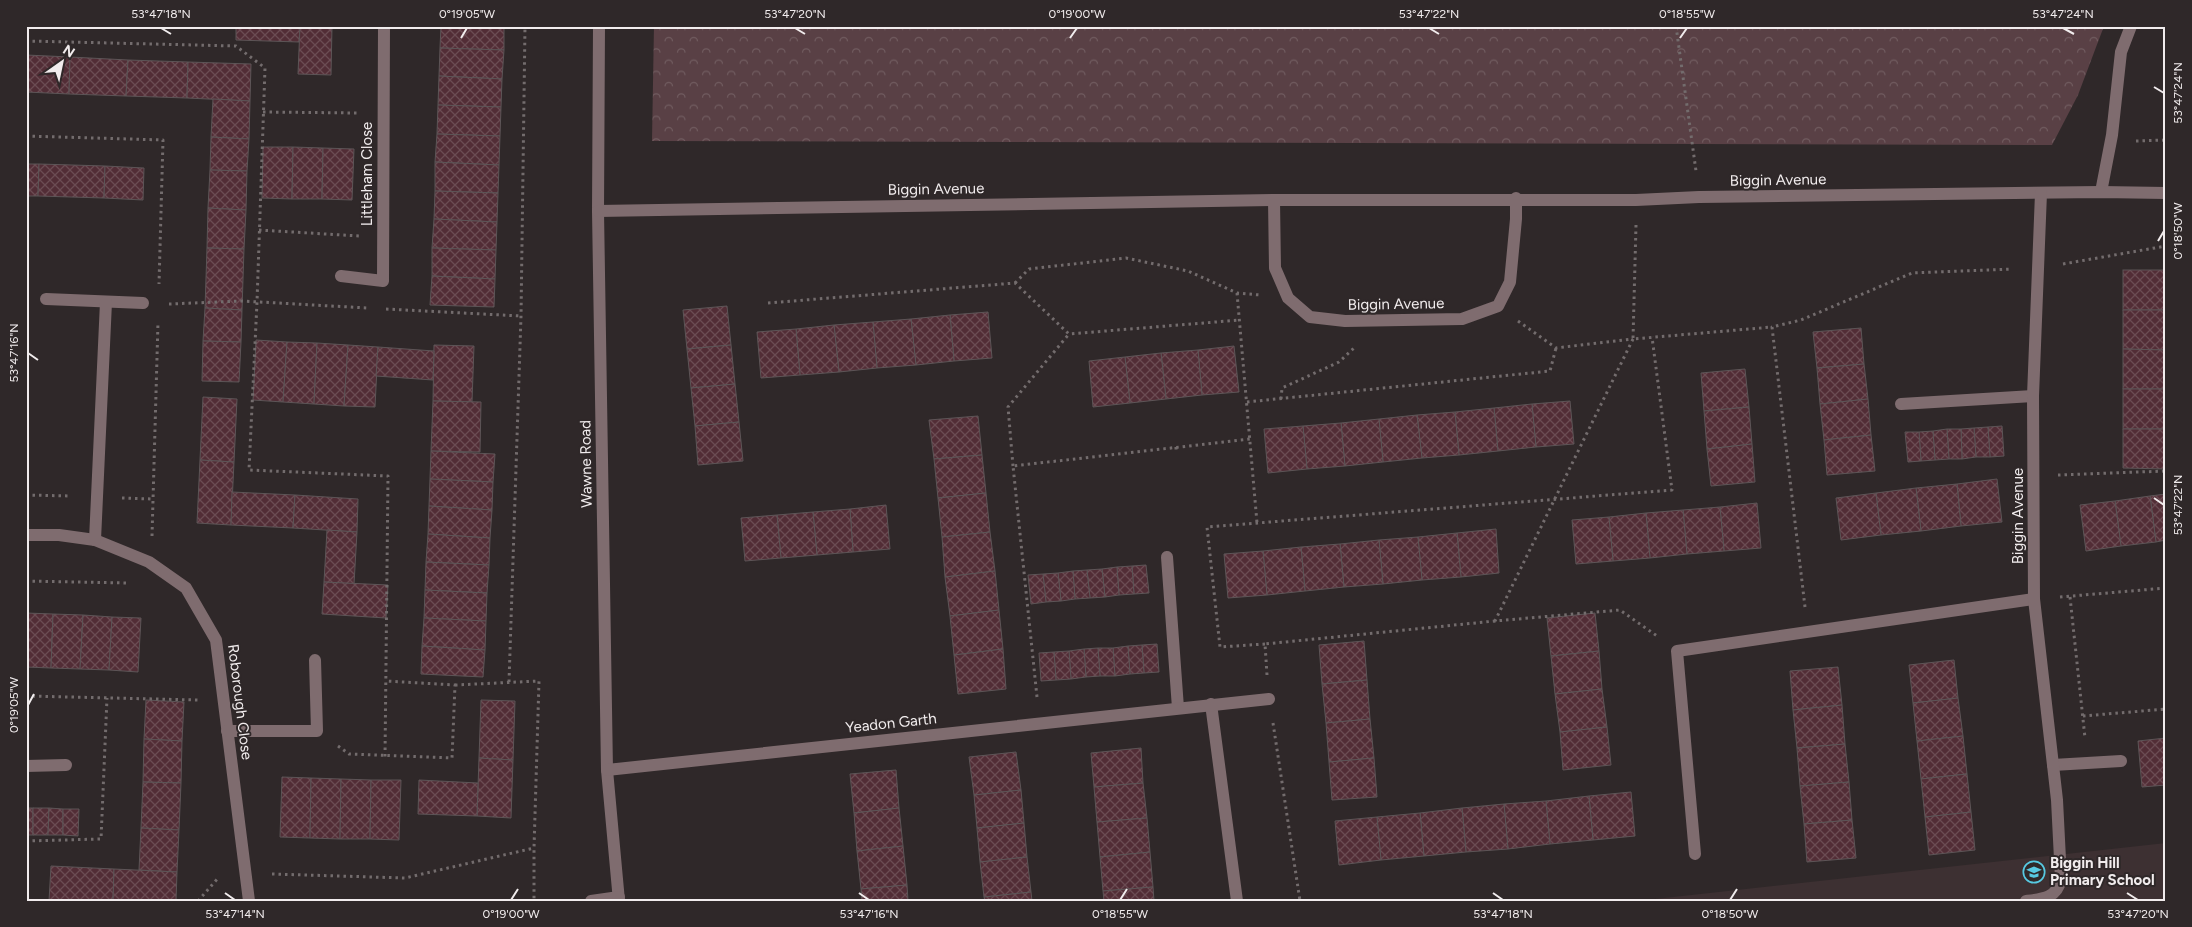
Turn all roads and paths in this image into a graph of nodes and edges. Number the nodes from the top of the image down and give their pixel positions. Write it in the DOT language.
graph roads {
  1 [pos="384,26"];
  2 [pos="525,26"];
  3 [pos="599,26"];
  4 [pos="1676,26"];
  5 [pos="2131,26"];
  6 [pos="26,41"];
  7 [pos="263,112"];
  8 [pos="384,114"];
  9 [pos="2102,192"];
  10 [pos="2040,193"];
  11 [pos="2166,193"];
  12 [pos="1699,197"];
  13 [pos="1516,198"];
  14 [pos="1274,200"];
  15 [pos="1636,200"];
  16 [pos="598,211"];
  17 [pos="260,230"];
  18 [pos="383,237"];
  19 [pos="2166,246"];
  20 [pos="2038,268"];
  21 [pos="341,276"];
  22 [pos="1015,282"];
  23 [pos="1237,293"];
  24 [pos="1288,298"];
  25 [pos="46,300"];
  26 [pos="106,302"];
  27 [pos="258,302"];
  28 [pos="143,303"];
  29 [pos="768,303"];
  30 [pos="1498,306"];
  31 [pos="521,316"];
  32 [pos="1240,320"];
  33 [pos="1361,321"];
  34 [pos="1772,327"];
  35 [pos="1069,334"];
  36 [pos="1652,337"];
  37 [pos="1634,339"];
  38 [pos="1556,348"];
  39 [pos="2033,396"];
  40 [pos="1281,399"];
  41 [pos="1247,402"];
  42 [pos="1901,404"];
  43 [pos="1250,439"];
  44 [pos="1176,447"];
  45 [pos="1176,453"];
  46 [pos="1012,466"];
  47 [pos="2166,471"];
  48 [pos="2035,476"];
  49 [pos="1556,498"];
  50 [pos="1258,523"];
  51 [pos="26,535"];
  52 [pos="95,540"];
  53 [pos="1167,557"];
  54 [pos="26,581"];
  55 [pos="133,583"];
  56 [pos="2166,588"];
  57 [pos="2070,597"];
  58 [pos="2034,600"];
  59 [pos="1495,621"];
  60 [pos="1808,632"];
  61 [pos="1265,644"];
  62 [pos="1677,651"];
  63 [pos="315,660"];
  64 [pos="385,681"];
  65 [pos="509,682"];
  66 [pos="455,685"];
  67 [pos="26,696"];
  68 [pos="107,698"];
  69 [pos="1269,699"];
  70 [pos="224,701"];
  71 [pos="1211,704"];
  72 [pos="1178,708"];
  73 [pos="2166,709"];
  74 [pos="2083,716"];
  75 [pos="1039,723"];
  76 [pos="317,731"];
  77 [pos="227,732"];
  78 [pos="385,757"];
  79 [pos="2121,761"];
  80 [pos="2087,763"];
  81 [pos="66,765"];
  82 [pos="2053,765"];
  83 [pos="26,766"];
  84 [pos="607,770"];
  85 [pos="26,841"];
  86 [pos="534,848"];
  87 [pos="1695,854"];
  88 [pos="246,874"];
  89 [pos="619,899"];
  90 [pos="198,901"];
  91 [pos="249,901"];
  92 [pos="534,901"];
  93 [pos="592,901"];
  94 [pos="1237,901"];
  95 [pos="1300,901"];
  96 [pos="2026,901"];
  1 -- 8 [label="street, Littleham Close"];
  2 -- 31 [label="path"];
  3 -- 16 [label="street, Wawne Road"];
  4 -- 12 [label="path"];
  5 -- 9 [label="street"];
  6 -- 7 [label="path"];
  7 -- 8 [label="path"];
  7 -- 17 [label="path"];
  8 -- 18 [label="street, Littleham Close"];
  9 -- 10 [label="street, Biggin Avenue"];
  9 -- 11 [label="street, Biggin Avenue"];
  10 -- 12 [label="street, Biggin Avenue"];
  10 -- 20 [label="street, Biggin Avenue"];
  12 -- 15 [label="street, Biggin Avenue"];
  13 -- 14 [label="street, Biggin Avenue"];
  13 -- 15 [label="street, Biggin Avenue"];
  13 -- 30 [label="street"];
  14 -- 16 [label="street, Biggin Avenue"];
  14 -- 24 [label="street, Biggin Avenue"];
  15 -- 37 [label="path"];
  16 -- 84 [label="street, Wawne Road"];
  17 -- 18 [label="path"];
  17 -- 27 [label="path"];
  18 -- 21 [label="street, Littleham Close"];
  19 -- 20 [label="path"];
  20 -- 34 [label="path"];
  20 -- 39 [label="street, Biggin Avenue"];
  22 -- 23 [label="path"];
  22 -- 29 [label="path"];
  22 -- 35 [label="path"];
  23 -- 24 [label="path"];
  23 -- 32 [label="path"];
  24 -- 33 [label="street, Biggin Avenue"];
  25 -- 26 [label="street"];
  26 -- 28 [label="street"];
  26 -- 52 [label="street"];
  27 -- 28 [label="path"];
  27 -- 31 [label="path"];
  27 -- 64 [label="path"];
  30 -- 33 [label="street, Biggin Avenue"];
  30 -- 38 [label="path"];
  31 -- 65 [label="path"];
  32 -- 35 [label="path"];
  32 -- 41 [label="path"];
  33 -- 40 [label="path"];
  34 -- 36 [label="path"];
  34 -- 60 [label="path"];
  35 -- 46 [label="path"];
  36 -- 37 [label="path"];
  36 -- 49 [label="path"];
  37 -- 38 [label="path"];
  37 -- 49 [label="path"];
  38 -- 40 [label="path"];
  39 -- 42 [label="street"];
  39 -- 48 [label="street, Biggin Avenue"];
  40 -- 41 [label="path"];
  41 -- 43 [label="path"];
  43 -- 44 [label="path"];
  43 -- 50 [label="path"];
  44 -- 45 [label="path"];
  44 -- 46 [label="path"];
  46 -- 75 [label="path"];
  47 -- 48 [label="path"];
  48 -- 58 [label="street, Biggin Avenue"];
  49 -- 50 [label="path"];
  49 -- 59 [label="path"];
  50 -- 61 [label="path"];
  51 -- 52 [label="street, Roborough Close"];
  52 -- 70 [label="street, Roborough Close"];
  53 -- 72 [label="street"];
  54 -- 55 [label="path"];
  56 -- 57 [label="path"];
  57 -- 58 [label="path"];
  57 -- 74 [label="path"];
  58 -- 60 [label="street"];
  58 -- 82 [label="street, Biggin Avenue"];
  59 -- 61 [label="path"];
  59 -- 62 [label="path"];
  60 -- 62 [label="street"];
  61 -- 69 [label="path"];
  62 -- 87 [label="street"];
  63 -- 76 [label="street"];
  64 -- 66 [label="path"];
  64 -- 78 [label="path"];
  65 -- 66 [label="path"];
  65 -- 86 [label="path"];
  66 -- 78 [label="path"];
  67 -- 68 [label="path"];
  68 -- 70 [label="path"];
  68 -- 85 [label="path"];
  69 -- 71 [label="street, Yeadon Garth"];
  69 -- 95 [label="path"];
  70 -- 77 [label="street, Roborough Close"];
  71 -- 72 [label="street, Yeadon Garth"];
  71 -- 94 [label="street"];
  72 -- 75 [label="street, Yeadon Garth"];
  73 -- 74 [label="path"];
  74 -- 80 [label="path"];
  75 -- 84 [label="street, Yeadon Garth"];
  76 -- 77 [label="street"];
  76 -- 78 [label="path"];
  77 -- 88 [label="street, Roborough Close"];
  79 -- 80 [label="street"];
  80 -- 82 [label="street"];
  81 -- 83 [label="street"];
  82 -- 96 [label="street, Biggin Avenue"];
  84 -- 89 [label="street, Wawne Road"];
  86 -- 88 [label="path"];
  86 -- 92 [label="path"];
  88 -- 90 [label="path"];
  88 -- 91 [label="street, Roborough Close"];
  89 -- 93 [label="street"];
}
